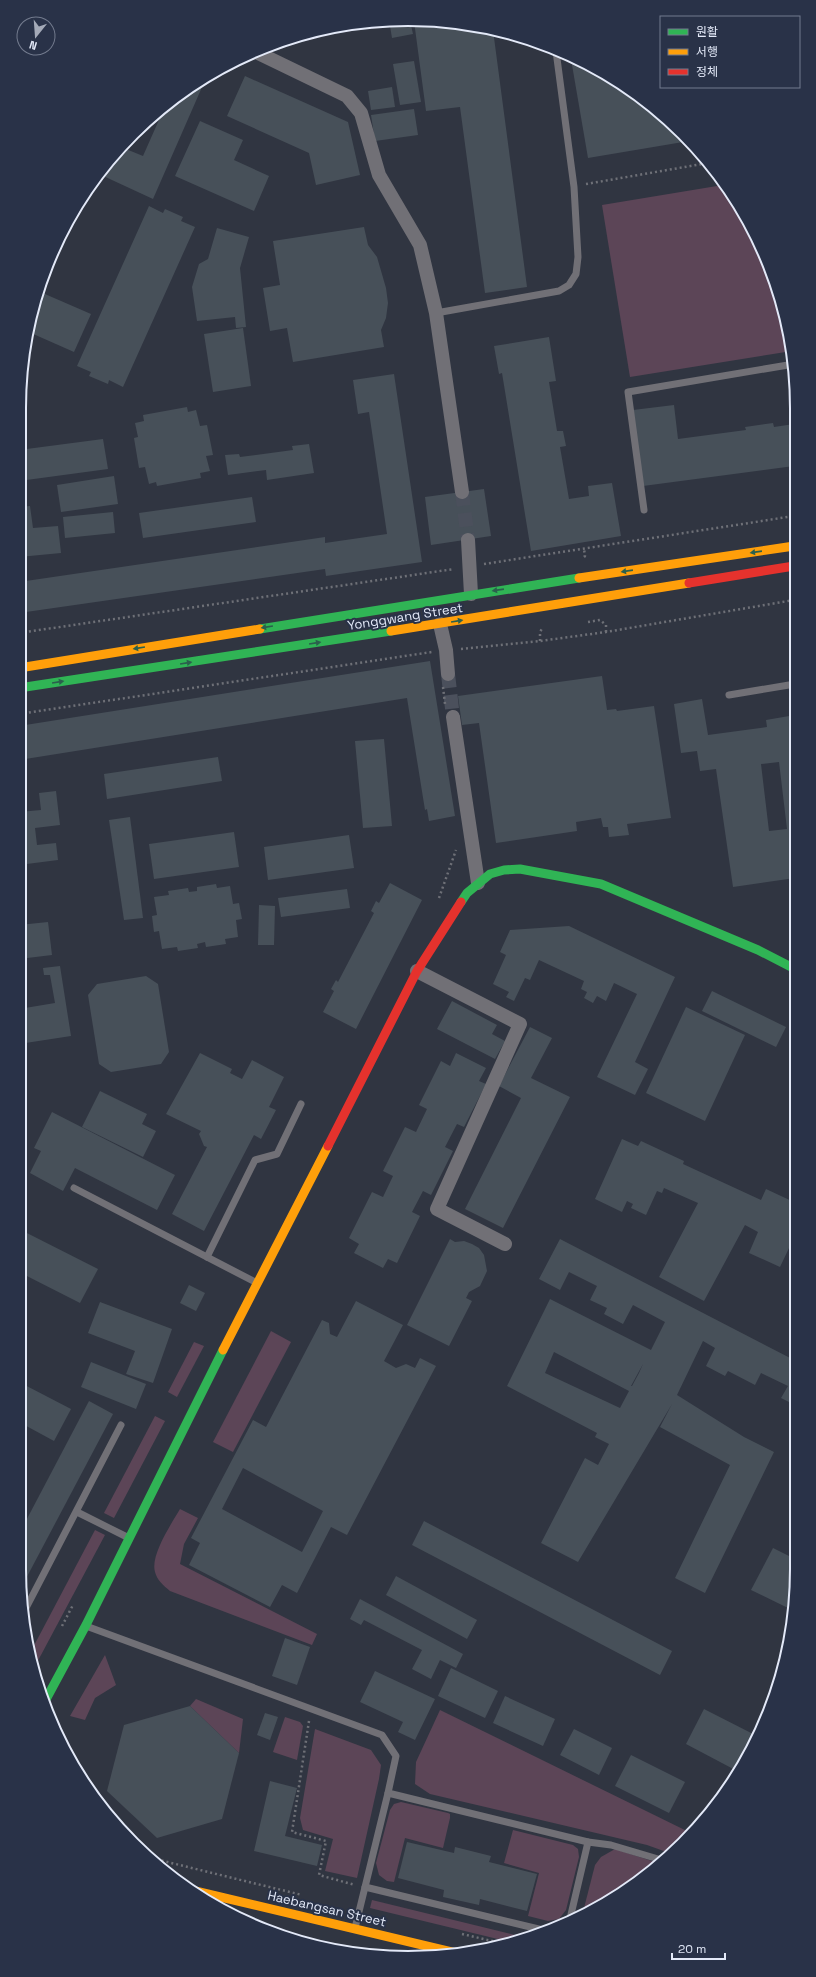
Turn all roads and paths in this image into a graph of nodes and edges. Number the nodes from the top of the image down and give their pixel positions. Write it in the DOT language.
graph roads {
  1 [pos="262,55"];
  2 [pos="557,56"];
  3 [pos="702,164"];
  4 [pos="574,187"];
  5 [pos="436,313"];
  6 [pos="788,365"];
  7 [pos="462,492"];
  8 [pos="644,510"];
  9 [pos="790,517"];
  10 [pos="468,540"];
  11 [pos="790,547"];
  12 [pos="584,549"];
  13 [pos="534,556"];
  14 [pos="585,556"];
  15 [pos="536,563"];
  16 [pos="470,567"];
  17 [pos="790,567"];
  18 [pos="471,594"];
  19 [pos="790,601"];
  20 [pos="600,620"];
  21 [pos="440,624"];
  22 [pos="542,627"];
  23 [pos="26,632"];
  24 [pos="606,632"];
  25 [pos="540,641"];
  26 [pos="446,650"];
  27 [pos="26,667"];
  28 [pos="445,677"];
  29 [pos="790,685"];
  30 [pos="26,687"];
  31 [pos="729,695"];
  32 [pos="26,713"];
  33 [pos="450,715"];
  34 [pos="457,847"];
  35 [pos="478,883"];
  36 [pos="437,903"];
  37 [pos="790,966"];
  38 [pos="417,970"];
  39 [pos="301,1104"];
  40 [pos="74,1188"];
  41 [pos="505,1244"];
  42 [pos="207,1257"];
  43 [pos="257,1283"];
  44 [pos="121,1425"];
  45 [pos="77,1512"];
  46 [pos="129,1538"];
  47 [pos="77,1598"];
  48 [pos="28,1605"];
  49 [pos="86,1626"];
  50 [pos="59,1632"];
  51 [pos="48,1696"];
  52 [pos="311,1709"];
  53 [pos="388,1793"];
  54 [pos="588,1842"];
  55 [pos="657,1859"];
  56 [pos="161,1861"];
  57 [pos="365,1887"];
  58 [pos="207,1894"];
  59 [pos="306,1896"];
  60 [pos="570,1915"];
  61 [pos="355,1928"];
  62 [pos="537,1929"];
  63 [pos="459,1933"];
  64 [pos="493,1941"];
  65 [pos="441,1949"];
  1 -- 5 [label="street"];
  2 -- 4 [label="lane"];
  3 -- 4 [label="path"];
  4 -- 5 [label="lane"];
  5 -- 7 [label="street"];
  6 -- 8 [label="lane"];
  9 -- 12 [label="path"];
  10 -- 16 [label="street"];
  11 -- 18 [label="main road, Yonggwang Street, one-way"];
  12 -- 13 [label="path"];
  12 -- 14 [label="path"];
  13 -- 15 [label="path"];
  13 -- 16 [label="path"];
  16 -- 18 [label="street"];
  16 -- 23 [label="path"];
  21 -- 17 [label="main road, Yonggwang Street, one-way"];
  18 -- 27 [label="main road, Yonggwang Street, one-way"];
  19 -- 24 [label="path"];
  20 -- 24 [label="path"];
  21 -- 26 [label="street"];
  30 -- 21 [label="main road, Yonggwang Street, one-way"];
  22 -- 25 [label="path"];
  24 -- 25 [label="path"];
  25 -- 26 [label="path"];
  26 -- 28 [label="street"];
  26 -- 32 [label="path"];
  28 -- 33 [label="path"];
  29 -- 31 [label="lane"];
  33 -- 35 [label="street"];
  34 -- 36 [label="path"];
  35 -- 37 [label="main road"];
  35 -- 38 [label="main road"];
  38 -- 41 [label="street"];
  38 -- 43 [label="main road"];
  39 -- 42 [label="lane"];
  40 -- 42 [label="lane"];
  42 -- 43 [label="lane"];
  43 -- 46 [label="main road"];
  44 -- 45 [label="lane"];
  45 -- 46 [label="lane"];
  45 -- 48 [label="lane"];
  46 -- 49 [label="main road"];
  47 -- 50 [label="path"];
  49 -- 51 [label="main road"];
  49 -- 52 [label="lane"];
  52 -- 53 [label="lane"];
  52 -- 57 [label="path"];
  53 -- 54 [label="lane"];
  53 -- 57 [label="lane"];
  54 -- 55 [label="lane"];
  54 -- 60 [label="lane"];
  56 -- 59 [label="path"];
  57 -- 61 [label="lane"];
  57 -- 62 [label="lane"];
  58 -- 61 [label="main road, Haebangsan Street"];
  61 -- 65 [label="main road, Haebangsan Street"];
  63 -- 64 [label="path"];
}
